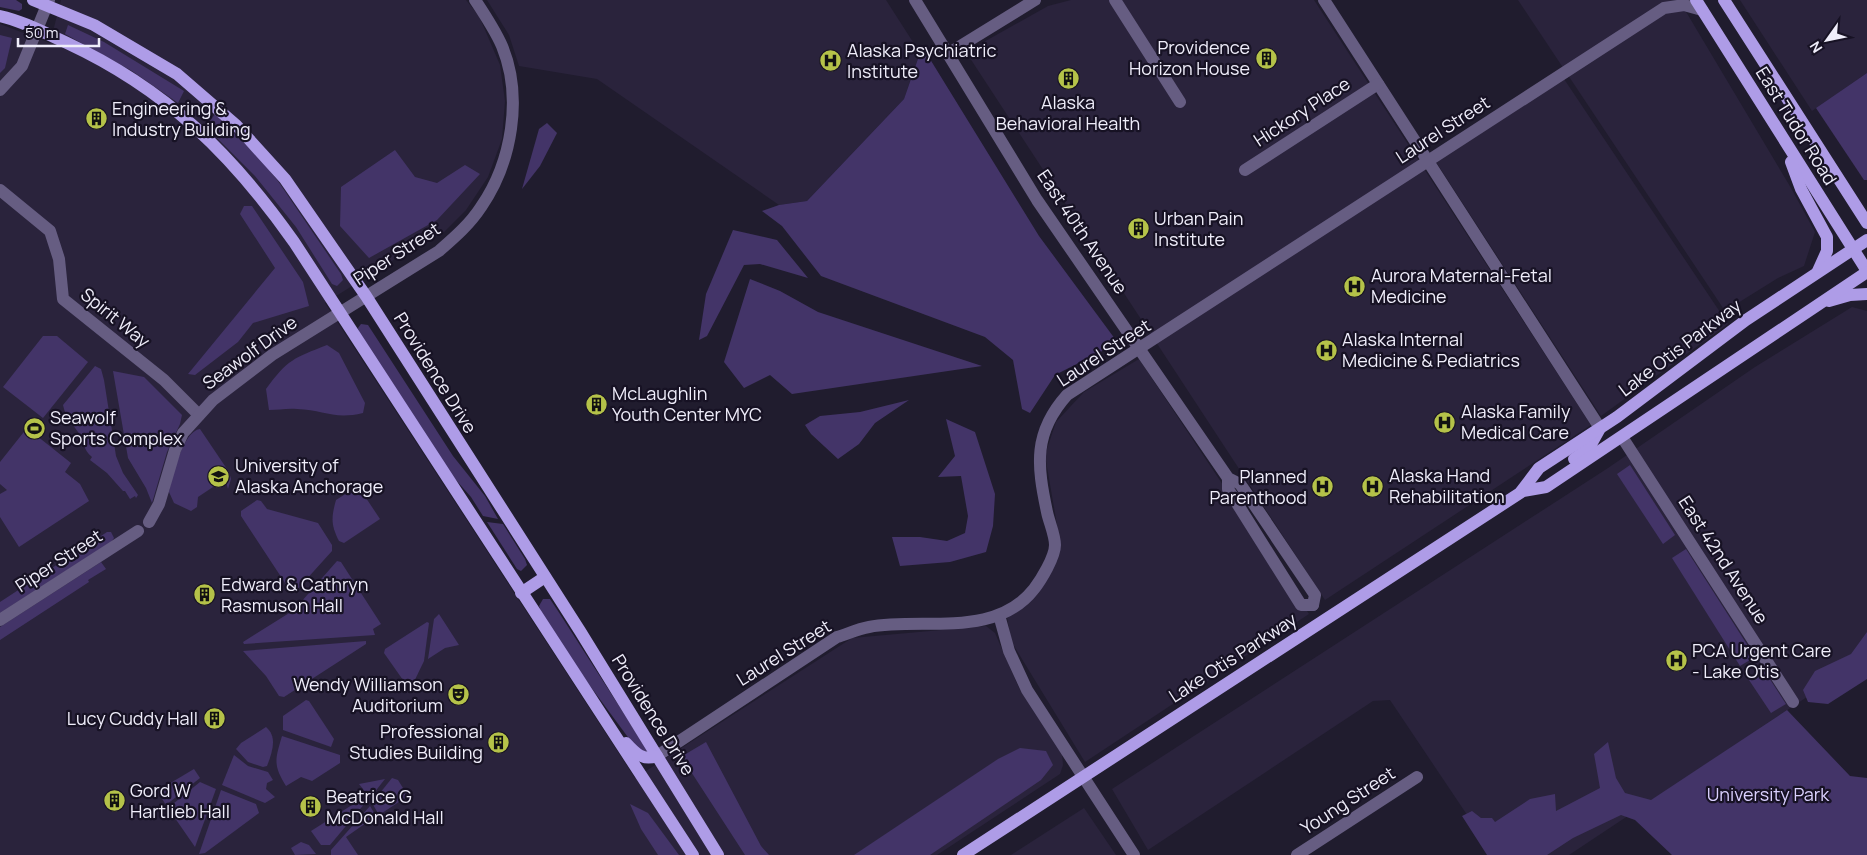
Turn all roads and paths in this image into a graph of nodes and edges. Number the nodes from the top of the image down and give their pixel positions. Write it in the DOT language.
graph roads {
  1 [pos="33,0"];
  2 [pos="475,0"];
  3 [pos="915,0"];
  4 [pos="1035,0"];
  5 [pos="1115,0"];
  6 [pos="1324,0"];
  7 [pos="1724,0"];
  8 [pos="48,3"];
  9 [pos="1667,4"];
  10 [pos="1699,5"];
  11 [pos="0,16"];
  12 [pos="37,29"];
  13 [pos="949,53"];
  14 [pos="1378,84"];
  15 [pos="0,90"];
  16 [pos="1180,102"];
  17 [pos="1786,145"];
  18 [pos="1429,160"];
  19 [pos="1245,170"];
  20 [pos="0,190"];
  21 [pos="1850,197"];
  22 [pos="1867,204"];
  23 [pos="1867,223"];
  24 [pos="1867,240"];
  25 [pos="1853,250"];
  26 [pos="1867,271"];
  27 [pos="1816,273"];
  28 [pos="1867,294"];
  29 [pos="366,296"];
  30 [pos="1817,305"];
  31 [pos="340,312"];
  32 [pos="1142,349"];
  33 [pos="1662,384"];
  34 [pos="199,415"];
  35 [pos="1600,428"];
  36 [pos="1622,437"];
  37 [pos="1546,487"];
  38 [pos="1523,491"];
  39 [pos="152,518"];
  40 [pos="138,531"];
  41 [pos="545,577"];
  42 [pos="521,593"];
  43 [pos="999,615"];
  44 [pos="1324,619"];
  45 [pos="0,620"];
  46 [pos="1793,702"];
  47 [pos="606,722"];
  48 [pos="658,756"];
  49 [pos="1084,776"];
  50 [pos="1417,777"];
  51 [pos="693,855"];
  52 [pos="718,855"];
  53 [pos="963,855"];
  54 [pos="1134,855"];
  55 [pos="1297,855"];
  1 -- 8 [label="main road, Providence Drive"];
  2 -- 29 [label="street, Piper Street"];
  3 -- 13 [label="street, East 40th Avenue"];
  4 -- 13 [label="street"];
  5 -- 16 [label="street"];
  6 -- 14 [label="street"];
  7 -- 21 [label="main road, East Tudor Road"];
  8 -- 12 [label="street"];
  8 -- 29 [label="main road, Providence Drive"];
  9 -- 10 [label="street, Laurel Street"];
  9 -- 18 [label="street, Laurel Street"];
  10 -- 17 [label="main road, East Tudor Road"];
  11 -- 12 [label="main road"];
  12 -- 15 [label="street"];
  12 -- 31 [label="main road"];
  13 -- 32 [label="street, East 40th Avenue"];
  14 -- 18 [label="street"];
  14 -- 19 [label="street, Hickory Place"];
  17 -- 25 [label="main road, East Tudor Road"];
  17 -- 27 [label="main road"];
  18 -- 32 [label="street, Laurel Street"];
  18 -- 35 [label="street"];
  20 -- 34 [label="street, Spirit Way"];
  21 -- 22 [label="main road"];
  21 -- 23 [label="main road, East Tudor Road"];
  24 -- 25 [label="main road, Lake Otis Parkway"];
  25 -- 26 [label="main road, East Tudor Road"];
  25 -- 27 [label="main road, Lake Otis Parkway"];
  26 -- 30 [label="main road, Lake Otis Parkway"];
  27 -- 33 [label="main road, Lake Otis Parkway"];
  28 -- 30 [label="main road"];
  29 -- 31 [label="street, Piper Street"];
  29 -- 41 [label="main road, Providence Drive"];
  30 -- 36 [label="main road, Lake Otis Parkway"];
  31 -- 34 [label="street, Seawolf Drive"];
  31 -- 42 [label="main road"];
  32 -- 43 [label="street, Laurel Street"];
  32 -- 44 [label="street, East 40th Avenue"];
  33 -- 35 [label="main road, Lake Otis Parkway"];
  33 -- 36 [label="main road"];
  34 -- 39 [label="street, Seawolf Drive"];
  35 -- 37 [label="main road"];
  35 -- 38 [label="main road, Lake Otis Parkway"];
  36 -- 37 [label="main road, Lake Otis Parkway"];
  36 -- 46 [label="street, East 42nd Avenue"];
  37 -- 38 [label="main road, Lake Otis Parkway"];
  38 -- 44 [label="main road, Lake Otis Parkway"];
  40 -- 45 [label="street, Piper Street"];
  41 -- 42 [label="main road"];
  41 -- 48 [label="main road, Providence Drive"];
  42 -- 47 [label="main road"];
  43 -- 48 [label="street, Laurel Street"];
  43 -- 49 [label="street"];
  44 -- 49 [label="main road, Lake Otis Parkway"];
  47 -- 48 [label="main road"];
  47 -- 51 [label="main road"];
  48 -- 52 [label="main road, Providence Drive"];
  49 -- 53 [label="main road, Lake Otis Parkway"];
  49 -- 54 [label="street"];
  50 -- 55 [label="street, Young Street"];
}
